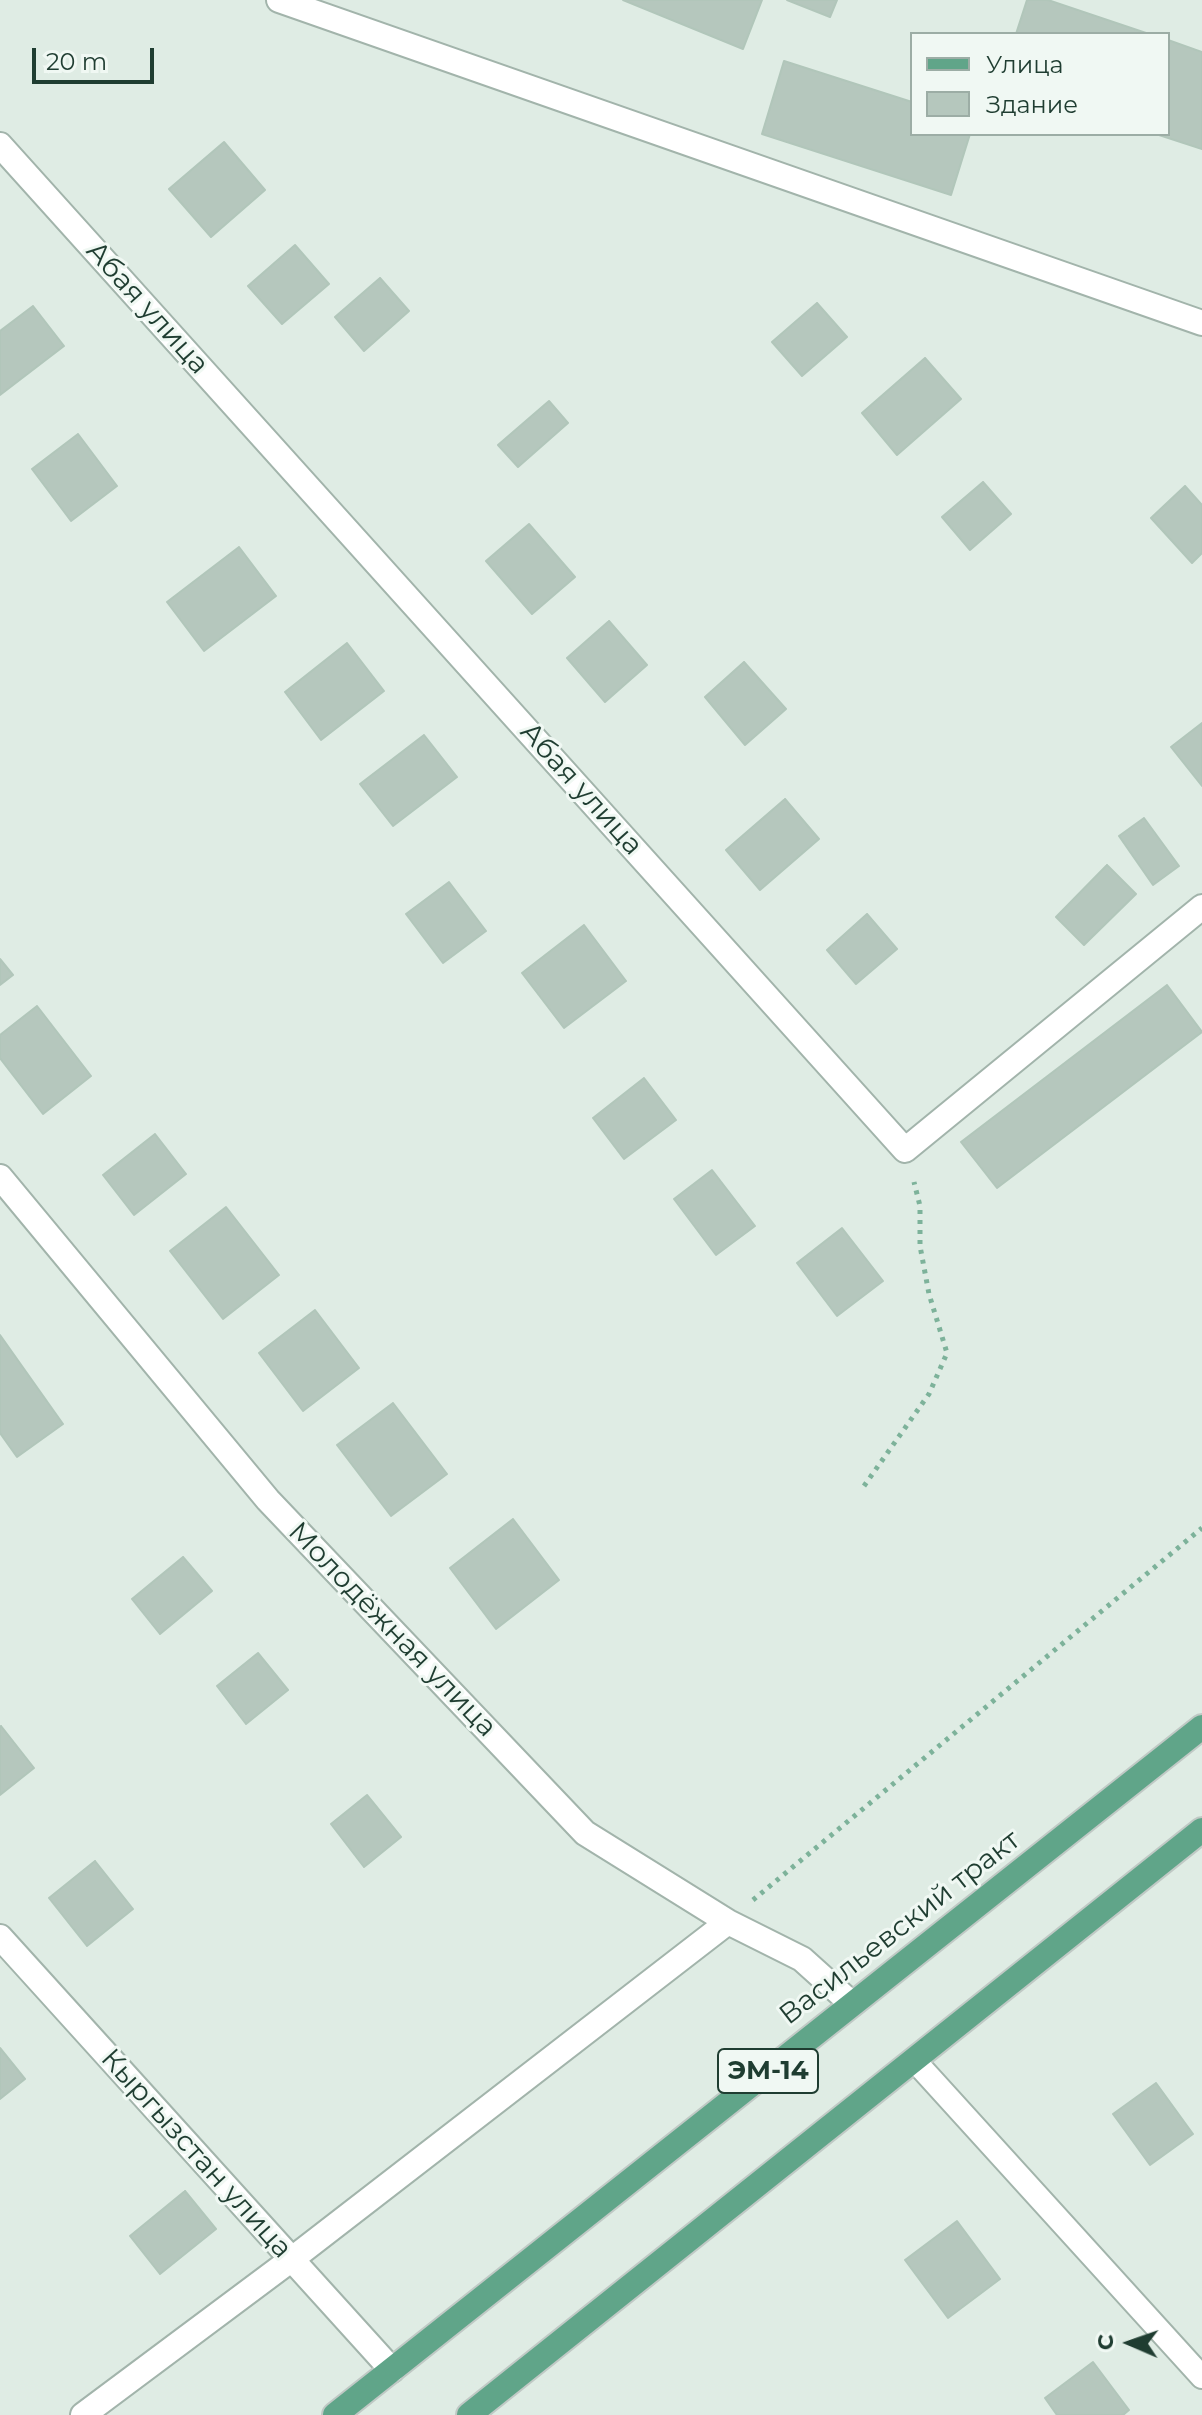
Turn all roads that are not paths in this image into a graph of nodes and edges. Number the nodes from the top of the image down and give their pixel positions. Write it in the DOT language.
graph roads {
  1 [pos="279,0"];
  2 [pos="0,145"];
  3 [pos="1202,323"];
  4 [pos="1202,907"];
  5 [pos="0,1177"];
  6 [pos="1202,1727"];
  7 [pos="1202,1830"];
  8 [pos="728,1922"];
  9 [pos="0,1937"];
  10 [pos="852,2004"];
  11 [pos="914,2060"];
  12 [pos="292,2259"];
  13 [pos="392,2370"];
  14 [pos="1202,2377"];
  15 [pos="83,2415"];
  16 [pos="335,2415"];
  17 [pos="469,2415"];
  1 -- 3 [label="street"];
  2 -- 4 [label="street, Абая улица"];
  5 -- 8 [label="street, Молодёжная улица"];
  6 -- 10 [label="main road, Васильевский тракт / ЭМ-14"];
  7 -- 11 [label="main road, ЭМ-14"];
  8 -- 10 [label="street, Молодёжная улица"];
  8 -- 12 [label="street"];
  9 -- 12 [label="street, Кыргызстан улица"];
  10 -- 13 [label="main road, Васильевский тракт / ЭМ-14"];
  11 -- 14 [label="lane"];
  11 -- 17 [label="main road, ЭМ-14"];
  12 -- 13 [label="street, Кыргызстан улица"];
  12 -- 15 [label="street"];
  13 -- 16 [label="main road, Васильевский тракт / ЭМ-14"];
}
